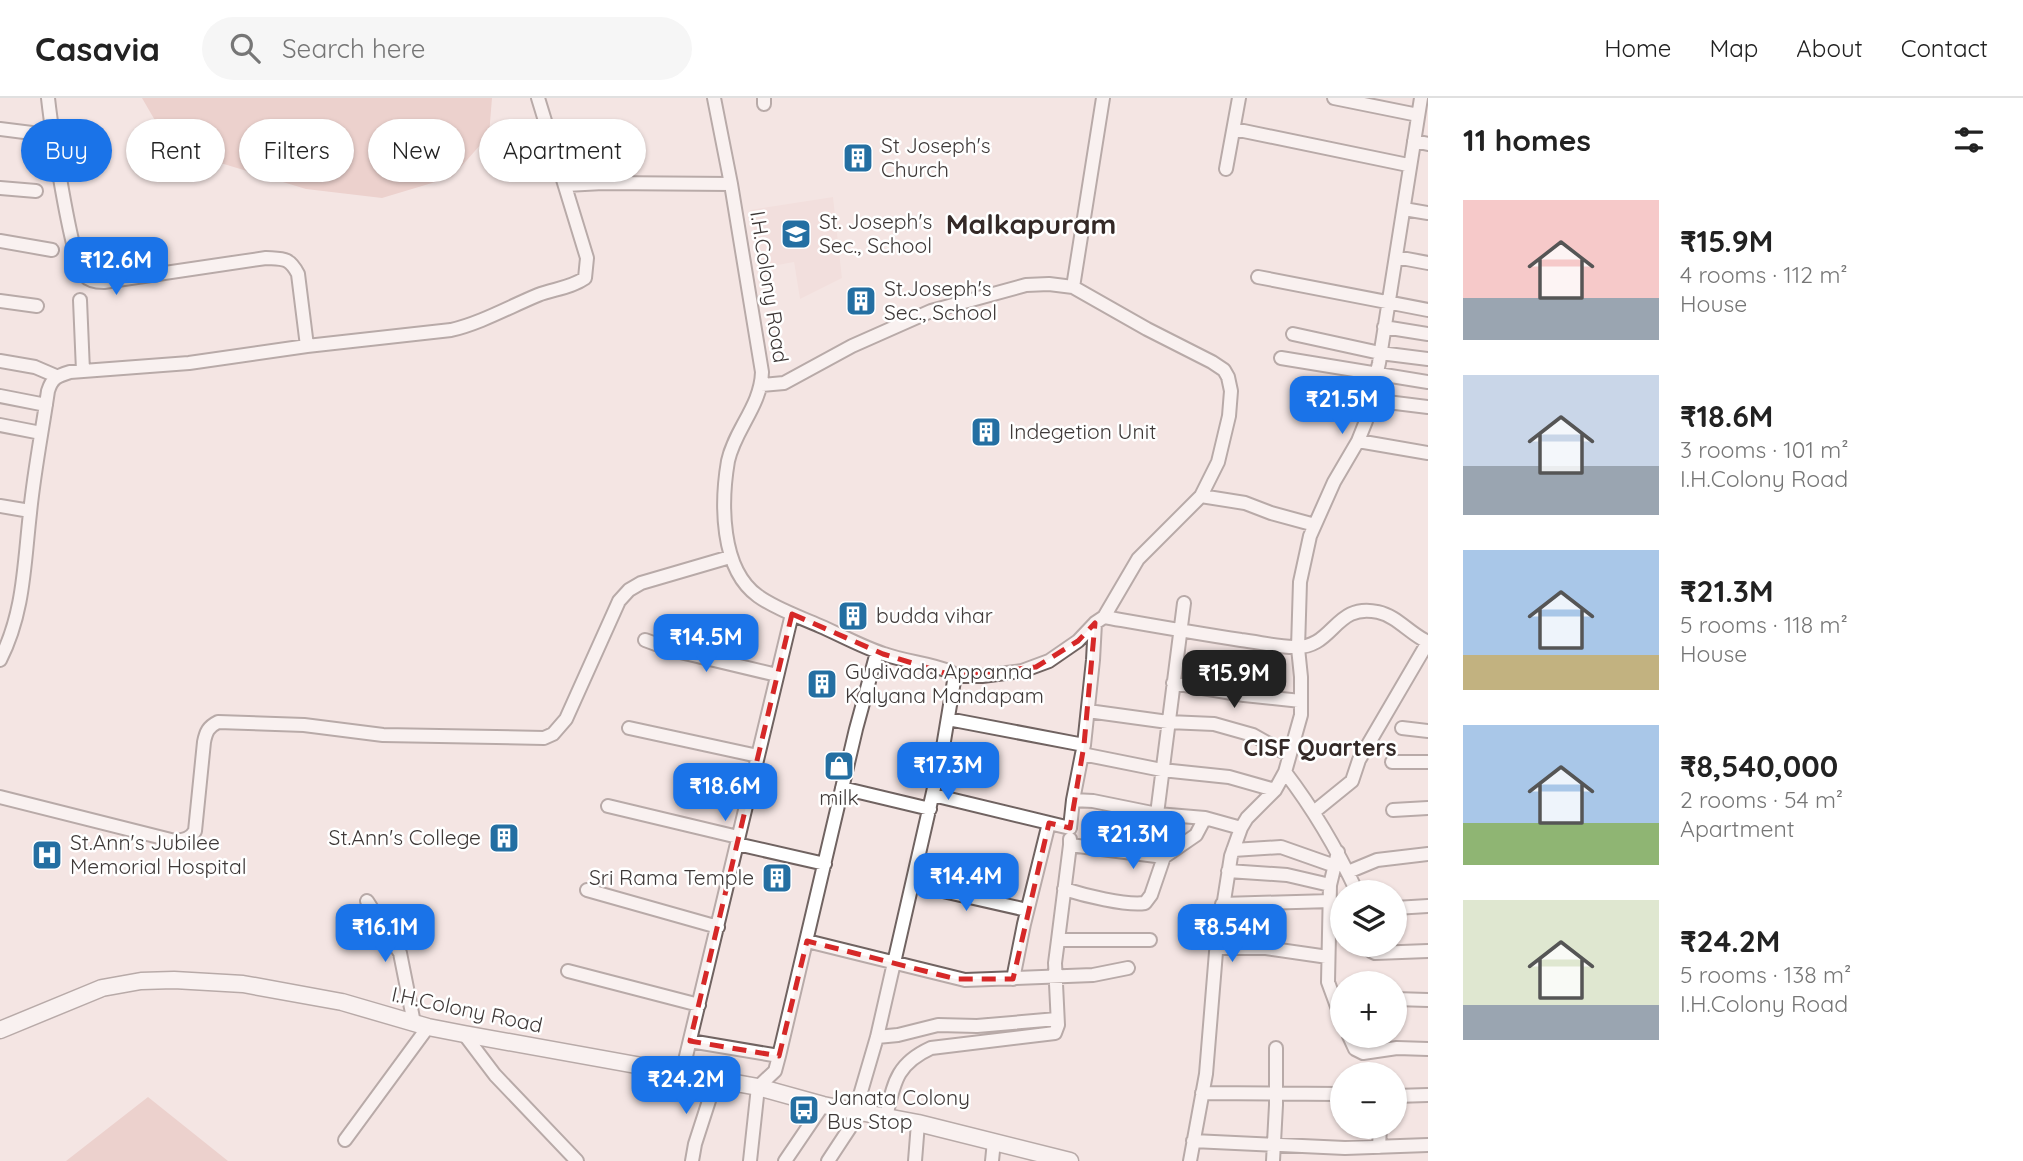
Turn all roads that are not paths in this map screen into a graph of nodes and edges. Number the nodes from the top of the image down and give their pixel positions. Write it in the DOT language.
graph roads {
  1 [pos="48,98"];
  2 [pos="538,98"];
  3 [pos="714,98"];
  4 [pos="1103,98"];
  5 [pos="1239,98"];
  6 [pos="1335,98"];
  7 [pos="1421,98"];
  8 [pos="1418,116"];
  9 [pos="1234,128"];
  10 [pos="0,130"];
  11 [pos="21,132"];
  12 [pos="1414,141"];
  13 [pos="1428,144"];
  14 [pos="1408,165"];
  15 [pos="1226,169"];
  16 [pos="731,184"];
  17 [pos="566,185"];
  18 [pos="0,188"];
  19 [pos="36,191"];
  20 [pos="1404,209"];
  21 [pos="1428,213"];
  22 [pos="0,241"];
  23 [pos="52,250"];
  24 [pos="1396,257"];
  25 [pos="1428,262"];
  26 [pos="1258,277"];
  27 [pos="1073,287"];
  28 [pos="80,300"];
  29 [pos="0,301"];
  30 [pos="1388,302"];
  31 [pos="37,306"];
  32 [pos="1428,310"];
  33 [pos="1384,327"];
  34 [pos="1293,334"];
  35 [pos="1428,334"];
  36 [pos="307,346"];
  37 [pos="1380,353"];
  38 [pos="1281,358"];
  39 [pos="1428,359"];
  40 [pos="0,361"];
  41 [pos="83,371"];
  42 [pos="1376,374"];
  43 [pos="56,376"];
  44 [pos="1428,382"];
  45 [pos="761,384"];
  46 [pos="0,396"];
  47 [pos="1371,400"];
  48 [pos="46,405"];
  49 [pos="1428,407"];
  50 [pos="0,425"];
  51 [pos="41,433"];
  52 [pos="1358,441"];
  53 [pos="1428,453"];
  54 [pos="1201,496"];
  55 [pos="0,506"];
  56 [pos="30,511"];
  57 [pos="1315,525"];
  58 [pos="730,557"];
  59 [pos="1184,603"];
  60 [pos="792,614"];
  61 [pos="1100,620"];
  62 [pos="1181,631"];
  63 [pos="645,640"];
  64 [pos="1425,640"];
  65 [pos="1298,648"];
  66 [pos="877,652"];
  67 [pos="0,660"];
  68 [pos="777,675"];
  69 [pos="954,676"];
  70 [pos="1173,683"];
  71 [pos="1301,701"];
  72 [pos="1088,711"];
  73 [pos="948,719"];
  74 [pos="1168,722"];
  75 [pos="628,728"];
  76 [pos="1402,728"];
  77 [pos="1428,731"];
  78 [pos="1083,749"];
  79 [pos="1289,755"];
  80 [pos="758,756"];
  81 [pos="1392,761"];
  82 [pos="1428,762"];
  83 [pos="1162,770"];
  84 [pos="1285,772"];
  85 [pos="842,788"];
  86 [pos="1275,790"];
  87 [pos="933,795"];
  88 [pos="0,797"];
  89 [pos="1073,800"];
  90 [pos="608,806"];
  91 [pos="1428,808"];
  92 [pos="930,809"];
  93 [pos="1393,810"];
  94 [pos="1315,811"];
  95 [pos="1157,814"];
  96 [pos="1205,818"];
  97 [pos="1049,823"];
  98 [pos="1069,828"];
  99 [pos="1241,828"];
  100 [pos="738,841"];
  101 [pos="1070,845"];
  102 [pos="1233,850"];
  103 [pos="1338,852"];
  104 [pos="1428,854"];
  105 [pos="1164,857"];
  106 [pos="825,864"];
  107 [pos="1335,866"];
  108 [pos="1228,871"];
  109 [pos="1348,872"];
  110 [pos="1332,880"];
  111 [pos="1352,880"];
  112 [pos="912,884"];
  113 [pos="1330,886"];
  114 [pos="1064,889"];
  115 [pos="587,890"];
  116 [pos="367,901"];
  117 [pos="1330,901"];
  118 [pos="1222,904"];
  119 [pos="1428,906"];
  120 [pos="1407,907"];
  121 [pos="1027,910"];
  122 [pos="1330,920"];
  123 [pos="718,926"];
  124 [pos="1058,940"];
  125 [pos="1150,940"];
  126 [pos="807,941"];
  127 [pos="1217,948"];
  128 [pos="1428,951"];
  129 [pos="1407,952"];
  130 [pos="1328,957"];
  131 [pos="895,962"];
  132 [pos="1128,968"];
  133 [pos="568,971"];
  134 [pos="1056,975"];
  135 [pos="1013,979"];
  136 [pos="1330,986"];
  137 [pos="1407,999"];
  138 [pos="1428,1000"];
  139 [pos="698,1006"];
  140 [pos="1058,1019"];
  141 [pos="421,1025"];
  142 [pos="0,1030"];
  143 [pos="464,1034"];
  144 [pos="877,1037"];
  145 [pos="690,1041"];
  146 [pos="1276,1048"];
  147 [pos="1355,1048"];
  148 [pos="1397,1048"];
  149 [pos="1397,1048"];
  150 [pos="1428,1049"];
  151 [pos="779,1056"];
  152 [pos="682,1073"];
  153 [pos="716,1079"];
  154 [pos="758,1087"];
  155 [pos="1202,1093"];
  156 [pos="1276,1093"];
  157 [pos="1330,1094"];
  158 [pos="1428,1095"];
  159 [pos="1407,1096"];
  160 [pos="822,1105"];
  161 [pos="856,1111"];
  162 [pos="886,1117"];
  163 [pos="918,1124"];
  164 [pos="1379,1139"];
  165 [pos="345,1140"];
  166 [pos="994,1141"];
  167 [pos="1193,1141"];
  168 [pos="1273,1145"];
  169 [pos="1428,1145"];
  170 [pos="1379,1147"];
  171 [pos="1044,1158"];
  172 [pos="577,1161"];
  173 [pos="692,1161"];
  174 [pos="750,1161"];
  175 [pos="785,1161"];
  176 [pos="828,1161"];
  177 [pos="915,1161"];
  178 [pos="992,1161"];
  179 [pos="1070,1161"];
  180 [pos="1190,1161"];
  181 [pos="1273,1161"];
  1 -- 36 [label="street"];
  2 -- 17 [label="street"];
  3 -- 16 [label="street, I.H.Colony Road"];
  4 -- 27 [label="street"];
  5 -- 9 [label="street"];
  6 -- 8 [label="street"];
  7 -- 8 [label="street"];
  8 -- 12 [label="street"];
  9 -- 14 [label="street"];
  9 -- 15 [label="street"];
  10 -- 11 [label="street"];
  12 -- 13 [label="street"];
  12 -- 14 [label="street"];
  14 -- 20 [label="street"];
  16 -- 17 [label="street"];
  16 -- 45 [label="street, I.H.Colony Road"];
  17 -- 36 [label="street"];
  18 -- 19 [label="street"];
  20 -- 21 [label="street"];
  20 -- 24 [label="street"];
  22 -- 23 [label="street"];
  24 -- 25 [label="street"];
  24 -- 30 [label="street"];
  26 -- 30 [label="street"];
  27 -- 45 [label="street"];
  27 -- 54 [label="street"];
  28 -- 41 [label="street"];
  29 -- 31 [label="street"];
  30 -- 32 [label="street"];
  30 -- 33 [label="street"];
  33 -- 35 [label="street"];
  33 -- 37 [label="street"];
  34 -- 37 [label="street"];
  36 -- 41 [label="street"];
  37 -- 39 [label="street"];
  37 -- 42 [label="street"];
  38 -- 42 [label="street"];
  40 -- 43 [label="street"];
  41 -- 43 [label="street"];
  42 -- 44 [label="street"];
  42 -- 47 [label="street"];
  43 -- 48 [label="street"];
  45 -- 58 [label="street, I.H.Colony Road"];
  46 -- 48 [label="street"];
  47 -- 49 [label="street"];
  47 -- 52 [label="street"];
  48 -- 51 [label="street"];
  50 -- 51 [label="street"];
  51 -- 56 [label="street"];
  52 -- 53 [label="street"];
  52 -- 57 [label="street"];
  54 -- 57 [label="street"];
  54 -- 61 [label="street"];
  55 -- 56 [label="street"];
  56 -- 67 [label="street"];
  57 -- 65 [label="street"];
  58 -- 60 [label="street, I.H.Colony Road"];
  58 -- 88 [label="street"];
  59 -- 62 [label="street"];
  60 -- 66 [label="street, I.H.Colony Road"];
  60 -- 68 [label="street"];
  61 -- 62 [label="street"];
  61 -- 69 [label="street"];
  61 -- 72 [label="street"];
  62 -- 65 [label="street"];
  62 -- 70 [label="street"];
  63 -- 68 [label="street"];
  64 -- 65 [label="street"];
  64 -- 94 [label="street"];
  65 -- 71 [label="street"];
  66 -- 69 [label="street, I.H.Colony Road"];
  66 -- 85 [label="street"];
  68 -- 80 [label="street"];
  69 -- 73 [label="street"];
  70 -- 71 [label="street"];
  70 -- 74 [label="street"];
  71 -- 79 [label="street"];
  72 -- 74 [label="street"];
  72 -- 78 [label="street"];
  73 -- 78 [label="street"];
  73 -- 87 [label="street"];
  74 -- 79 [label="street"];
  74 -- 83 [label="street"];
  75 -- 80 [label="street"];
  76 -- 77 [label="street"];
  78 -- 83 [label="street"];
  78 -- 89 [label="street"];
  79 -- 84 [label="street"];
  80 -- 100 [label="street"];
  81 -- 82 [label="street"];
  83 -- 86 [label="street"];
  83 -- 95 [label="street"];
  84 -- 86 [label="street"];
  84 -- 94 [label="street"];
  85 -- 92 [label="street"];
  85 -- 106 [label="street"];
  86 -- 99 [label="street"];
  87 -- 92 [label="street"];
  87 -- 97 [label="street"];
  89 -- 95 [label="street"];
  89 -- 98 [label="street"];
  90 -- 100 [label="street"];
  91 -- 93 [label="street"];
  92 -- 112 [label="street"];
  94 -- 103 [label="street"];
  95 -- 96 [label="street"];
  96 -- 99 [label="street"];
  96 -- 105 [label="street"];
  97 -- 98 [label="street"];
  97 -- 121 [label="street"];
  98 -- 101 [label="street"];
  99 -- 102 [label="street"];
  100 -- 106 [label="street"];
  100 -- 123 [label="street"];
  101 -- 105 [label="street"];
  101 -- 114 [label="street"];
  102 -- 107 [label="street"];
  102 -- 108 [label="street"];
  103 -- 107 [label="street"];
  103 -- 109 [label="street"];
  104 -- 109 [label="street"];
  105 -- 114 [label="street"];
  106 -- 126 [label="street"];
  107 -- 110 [label="street"];
  108 -- 113 [label="street"];
  108 -- 118 [label="street"];
  109 -- 111 [label="street"];
  112 -- 121 [label="street"];
  112 -- 131 [label="street"];
  114 -- 124 [label="street"];
  115 -- 123 [label="street"];
  116 -- 141 [label="street"];
  117 -- 118 [label="street"];
  118 -- 127 [label="street"];
  119 -- 120 [label="street"];
  121 -- 135 [label="street"];
  122 -- 130 [label="street"];
  123 -- 139 [label="street"];
  124 -- 125 [label="street"];
  124 -- 134 [label="street"];
  126 -- 131 [label="street"];
  126 -- 151 [label="street"];
  127 -- 130 [label="street"];
  127 -- 155 [label="street"];
  128 -- 129 [label="street"];
  130 -- 136 [label="street"];
  131 -- 135 [label="street"];
  131 -- 144 [label="street"];
  132 -- 134 [label="street"];
  133 -- 139 [label="street"];
  134 -- 135 [label="street"];
  134 -- 140 [label="street"];
  137 -- 138 [label="street"];
  139 -- 145 [label="street"];
  140 -- 144 [label="street"];
  140 -- 162 [label="street"];
  141 -- 142 [label="street, I.H.Colony Road"];
  141 -- 143 [label="street, I.H.Colony Road"];
  141 -- 165 [label="street"];
  143 -- 152 [label="street, I.H.Colony Road"];
  143 -- 172 [label="street"];
  144 -- 161 [label="street"];
  145 -- 151 [label="street"];
  145 -- 152 [label="street"];
  146 -- 156 [label="street"];
  147 -- 149 [label="street"];
  148 -- 150 [label="street"];
  151 -- 154 [label="street"];
  152 -- 153 [label="street, I.H.Colony Road"];
  153 -- 154 [label="street, I.H.Colony Road"];
  153 -- 173 [label="street"];
  154 -- 160 [label="street, I.H.Colony Road"];
  154 -- 174 [label="street"];
  155 -- 156 [label="street"];
  155 -- 167 [label="street"];
  156 -- 157 [label="street"];
  156 -- 168 [label="street"];
  158 -- 159 [label="street"];
  160 -- 161 [label="street, I.H.Colony Road"];
  160 -- 175 [label="street"];
  161 -- 162 [label="street, I.H.Colony Road"];
  161 -- 176 [label="street"];
  162 -- 163 [label="street, I.H.Colony Road"];
  163 -- 166 [label="street, I.H.Colony Road"];
  163 -- 177 [label="street"];
  164 -- 170 [label="street"];
  166 -- 171 [label="street, I.H.Colony Road"];
  166 -- 178 [label="street"];
  167 -- 168 [label="street"];
  167 -- 180 [label="street"];
  168 -- 170 [label="street"];
  168 -- 181 [label="street"];
  169 -- 170 [label="street"];
  171 -- 179 [label="street, I.H.Colony Road"];
}
